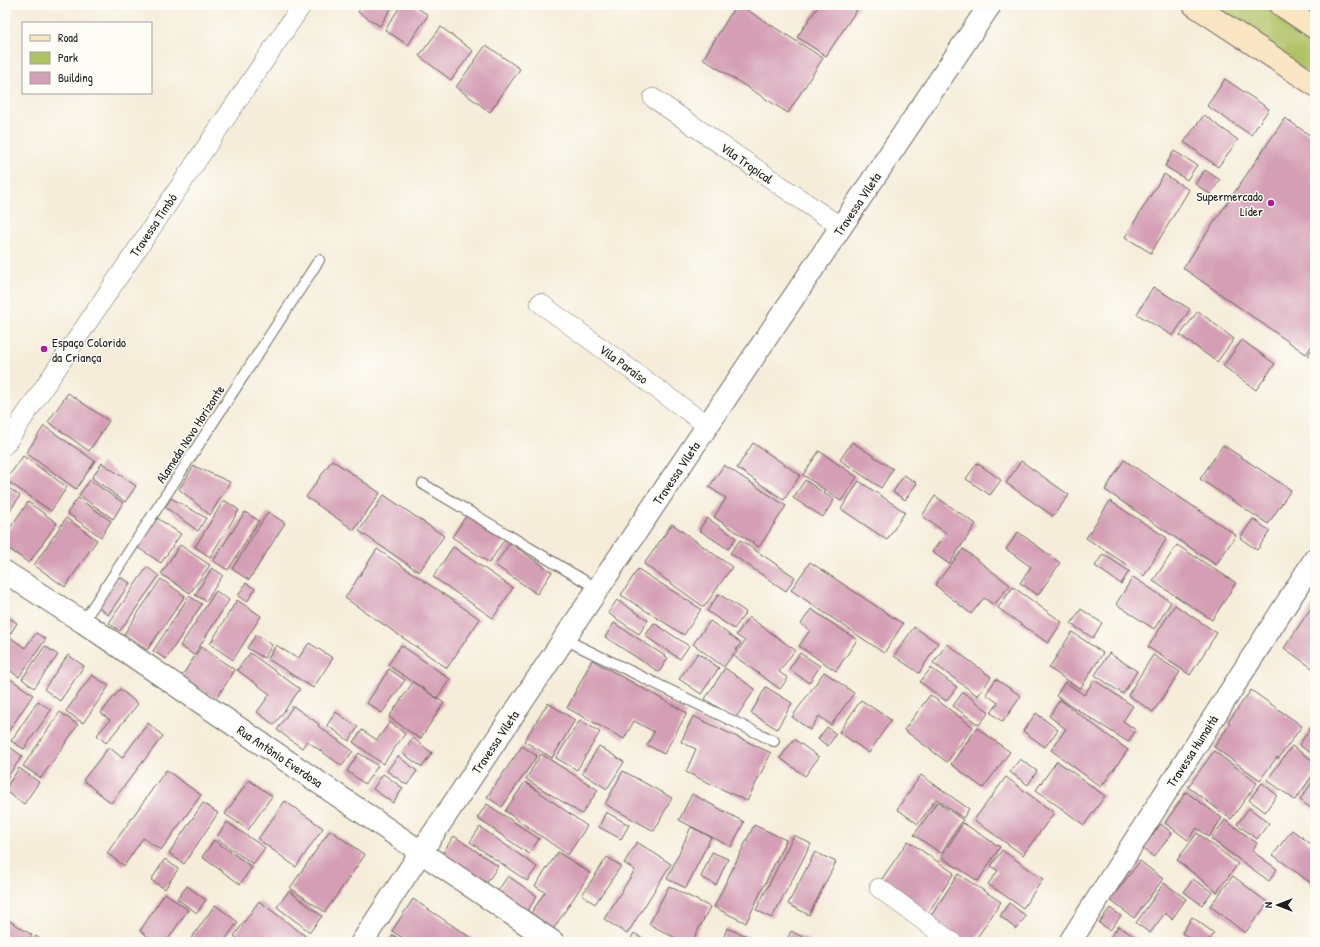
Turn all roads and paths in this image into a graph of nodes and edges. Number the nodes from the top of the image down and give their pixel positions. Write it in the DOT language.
graph roads {
  1 [pos="302,5"];
  2 [pos="990,5"];
  3 [pos="1194,5"];
  4 [pos="1281,5"];
  5 [pos="1315,28"];
  6 [pos="1315,85"];
  7 [pos="653,98"];
  8 [pos="841,227"];
  9 [pos="319,260"];
  10 [pos="540,303"];
  11 [pos="708,426"];
  12 [pos="5,445"];
  13 [pos="424,484"];
  14 [pos="1315,559"];
  15 [pos="5,572"];
  16 [pos="598,590"];
  17 [pos="83,622"];
  18 [pos="564,639"];
  19 [pos="774,740"];
  20 [pos="421,852"];
  21 [pos="879,888"];
  22 [pos="362,942"];
  23 [pos="553,942"];
  24 [pos="952,942"];
  25 [pos="1070,942"];
  1 -- 12 [label="street, Travessa Timbó"];
  2 -- 8 [label="street, Travessa Vileta"];
  3 -- 6 [label="main road"];
  4 -- 5 [label="main road"];
  7 -- 8 [label="street, Vila Tropical"];
  8 -- 11 [label="street, Travessa Vileta"];
  9 -- 17 [label="lane, Alameda Novo Horizonte"];
  10 -- 11 [label="street, Vila Paraíso"];
  11 -- 16 [label="street, Travessa Vileta"];
  13 -- 16 [label="lane"];
  14 -- 25 [label="street, Travessa Humaitá"];
  15 -- 17 [label="street, Rua Antônio Everdosa"];
  16 -- 18 [label="street, Travessa Vileta"];
  17 -- 20 [label="street, Rua Antônio Everdosa"];
  18 -- 19 [label="lane"];
  18 -- 20 [label="street, Travessa Vileta"];
  20 -- 22 [label="street, Travessa Vileta"];
  20 -- 23 [label="street, Rua Antônio Everdosa"];
  21 -- 24 [label="street"];
}
